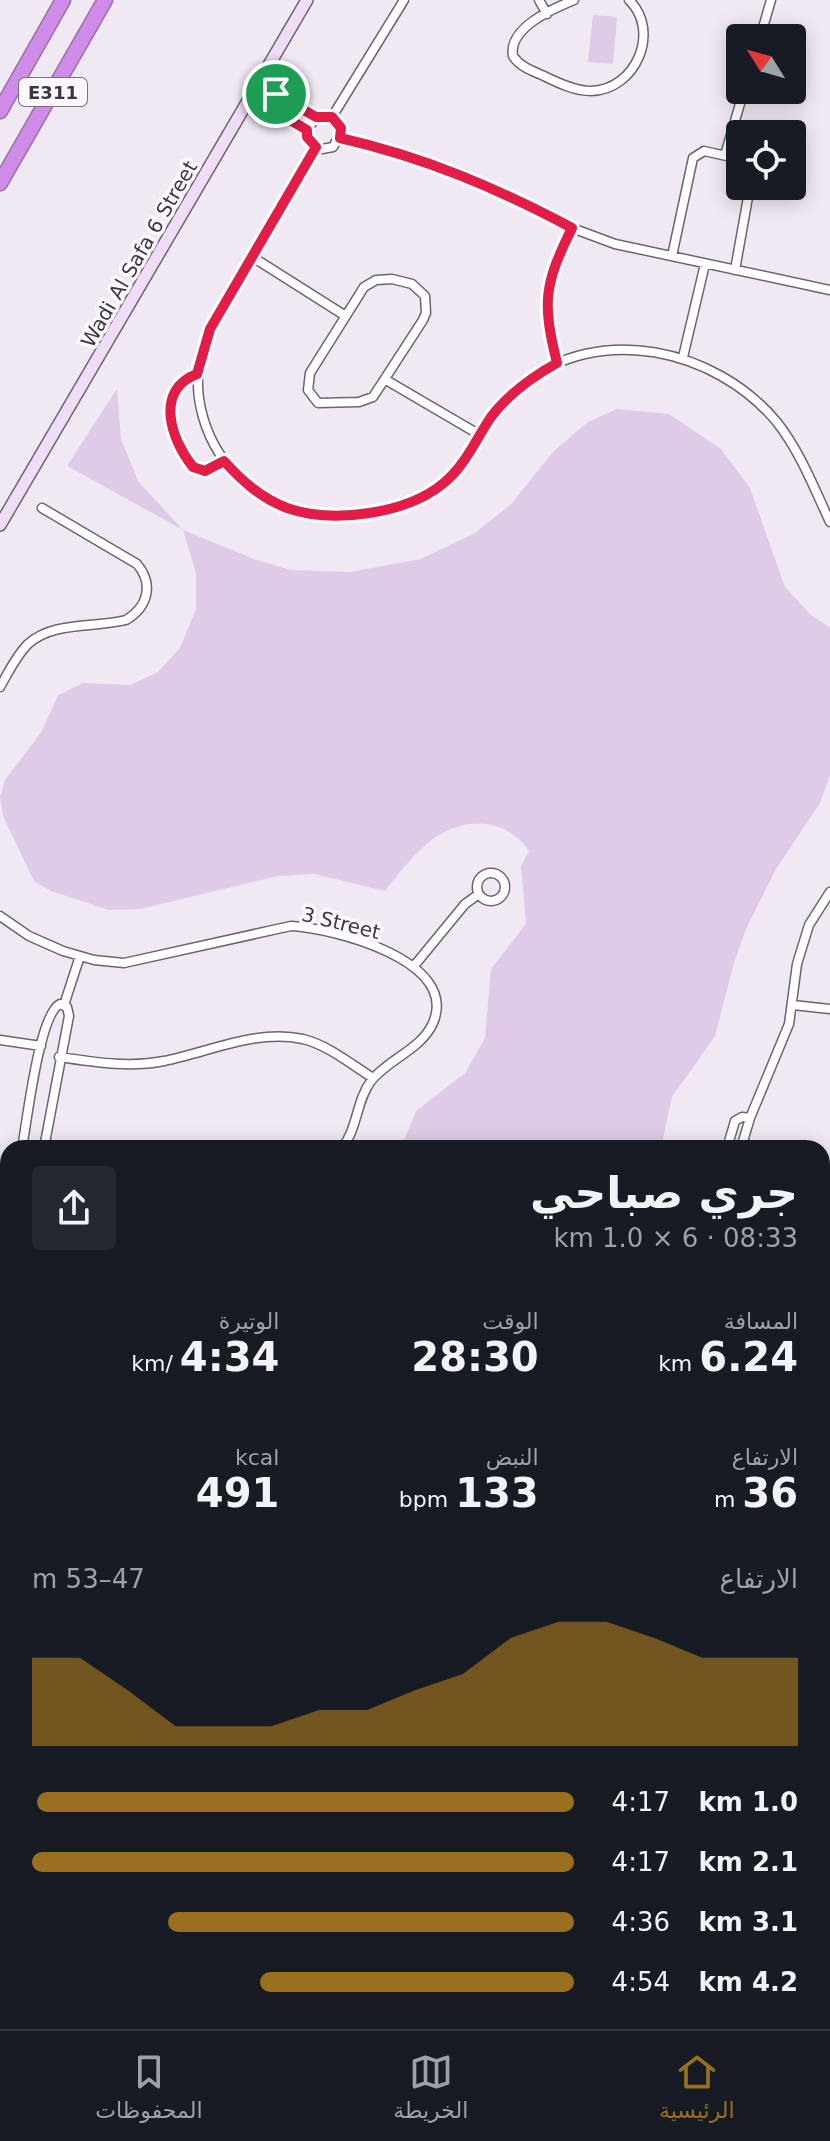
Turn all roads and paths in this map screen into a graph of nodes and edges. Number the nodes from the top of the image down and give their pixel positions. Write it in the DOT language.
graph roads {
  1 [pos="63,0"];
  2 [pos="105,0"];
  3 [pos="307,0"];
  4 [pos="404,0"];
  5 [pos="539,0"];
  6 [pos="574,0"];
  7 [pos="629,0"];
  8 [pos="771,0"];
  9 [pos="547,14"];
  10 [pos="764,24"];
  11 [pos="258,85"];
  12 [pos="276,94"];
  13 [pos="249,100"];
  14 [pos="740,104"];
  15 [pos="268,107"];
  16 [pos="298,108"];
  17 [pos="0,111"];
  18 [pos="316,117"];
  19 [pos="332,117"];
  20 [pos="292,119"];
  21 [pos="307,130"];
  22 [pos="340,138"];
  23 [pos="316,147"];
  24 [pos="725,155"];
  25 [pos="0,183"];
  26 [pos="748,200"];
  27 [pos="572,228"];
  28 [pos="251,256"];
  29 [pos="672,256"];
  30 [pos="705,264"];
  31 [pos="735,270"];
  32 [pos="830,290"];
  33 [pos="344,315"];
  34 [pos="683,357"];
  35 [pos="557,363"];
  36 [pos="197,374"];
  37 [pos="386,380"];
  38 [pos="480,435"];
  39 [pos="224,461"];
  40 [pos="42,508"];
  41 [pos="830,522"];
  42 [pos="0,525"];
  43 [pos="0,687"];
  44 [pos="830,893"];
  45 [pos="479,894"];
  46 [pos="0,916"];
  47 [pos="80,956"];
  48 [pos="414,966"];
  49 [pos="64,1005"];
  50 [pos="793,1005"];
  51 [pos="830,1009"];
  52 [pos="0,1040"];
  53 [pos="41,1046"];
  54 [pos="59,1057"];
  55 [pos="373,1078"];
  56 [pos="750,1118"];
  57 [pos="23,1140"];
  58 [pos="45,1140"];
  59 [pos="347,1140"];
  60 [pos="729,1140"];
  61 [pos="743,1140"];
  1 -- 17 [label="highway, E311"];
  2 -- 25 [label="highway, E311"];
  3 -- 11 [label="main road, Wadi Al Safa 6 Street"];
  4 -- 19 [label="street"];
  5 -- 9 [label="street"];
  6 -- 9 [label="street"];
  7 -- 9 [label="street"];
  8 -- 10 [label="street"];
  11 -- 12 [label="street"];
  11 -- 13 [label="main road, Wadi Al Safa 6 Street"];
  12 -- 15 [label="street"];
  12 -- 16 [label="street"];
  13 -- 15 [label="street"];
  13 -- 42 [label="main road, Wadi Al Safa 6 Street"];
  14 -- 24 [label="street"];
  15 -- 20 [label="street"];
  16 -- 18 [label="street"];
  16 -- 20 [label="street"];
  18 -- 19 [label="street"];
  18 -- 21 [label="street"];
  19 -- 22 [label="street"];
  20 -- 21 [label="street"];
  21 -- 23 [label="street"];
  22 -- 23 [label="street"];
  22 -- 27 [label="street"];
  23 -- 28 [label="street"];
  24 -- 29 [label="street"];
  26 -- 31 [label="street"];
  27 -- 29 [label="street"];
  27 -- 35 [label="street"];
  28 -- 33 [label="street"];
  28 -- 36 [label="street"];
  29 -- 30 [label="street"];
  30 -- 31 [label="street"];
  30 -- 34 [label="street"];
  31 -- 32 [label="street"];
  33 -- 37 [label="street"];
  33 -- 37 [label="street"];
  34 -- 35 [label="street"];
  34 -- 41 [label="street"];
  35 -- 38 [label="street"];
  36 -- 39 [label="street"];
  36 -- 39 [label="street"];
  37 -- 38 [label="street"];
  38 -- 39 [label="street"];
  40 -- 43 [label="street"];
  44 -- 50 [label="street"];
  45 -- 48 [label="street"];
  46 -- 47 [label="street, 3 Street"];
  47 -- 48 [label="street, 3 Street"];
  47 -- 49 [label="street"];
  48 -- 55 [label="street"];
  49 -- 53 [label="street"];
  49 -- 54 [label="street"];
  50 -- 51 [label="street"];
  50 -- 56 [label="street"];
  52 -- 53 [label="street"];
  53 -- 57 [label="street"];
  54 -- 55 [label="street"];
  54 -- 58 [label="street"];
  55 -- 59 [label="street"];
  56 -- 60 [label="street"];
  56 -- 61 [label="street"];
}
